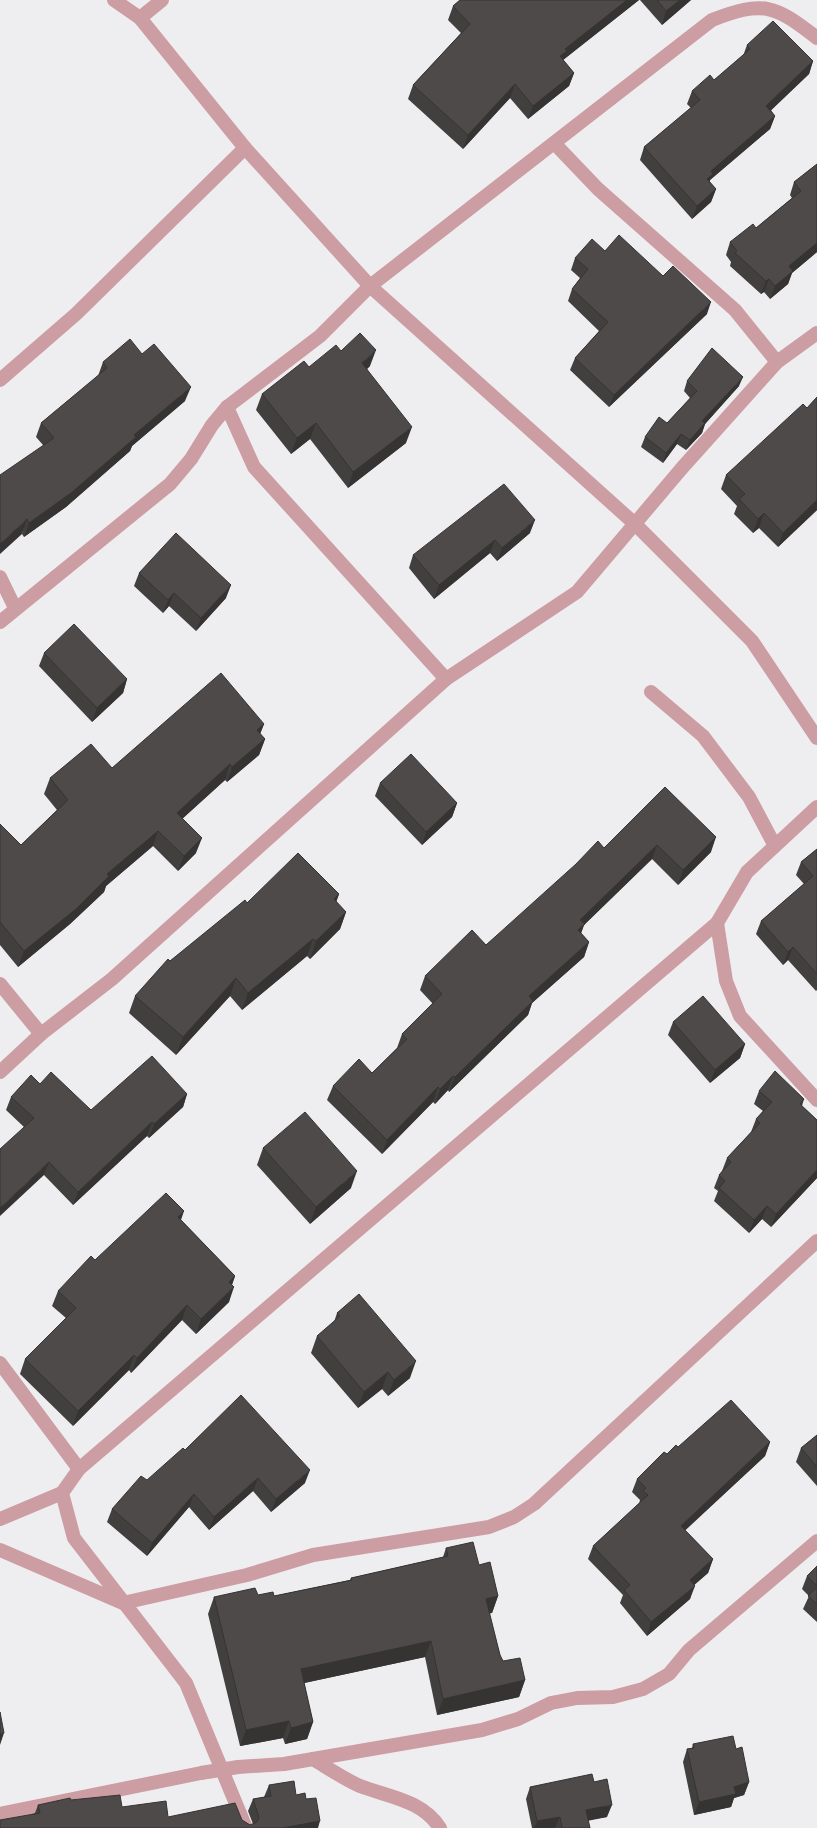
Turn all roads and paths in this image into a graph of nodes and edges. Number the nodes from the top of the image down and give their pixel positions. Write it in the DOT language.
graph roads {
  1 [pos="114,0"];
  2 [pos="162,0"];
  3 [pos="751,3"];
  4 [pos="140,18"];
  5 [pos="817,38"];
  6 [pos="554,143"];
  7 [pos="245,148"];
  8 [pos="370,286"];
  9 [pos="817,333"];
  10 [pos="777,362"];
  11 [pos="0,380"];
  12 [pos="227,407"];
  13 [pos="635,524"];
  14 [pos="0,577"];
  15 [pos="15,608"];
  16 [pos="0,622"];
  17 [pos="446,679"];
  18 [pos="651,692"];
  19 [pos="817,738"];
  20 [pos="817,807"];
  21 [pos="776,846"];
  22 [pos="717,923"];
  23 [pos="0,984"];
  24 [pos="41,1034"];
  25 [pos="0,1072"];
  26 [pos="817,1100"];
  27 [pos="817,1240"];
  28 [pos="0,1363"];
  29 [pos="79,1469"];
  30 [pos="62,1492"];
  31 [pos="0,1519"];
  32 [pos="817,1541"];
  33 [pos="0,1550"];
  34 [pos="123,1603"];
  35 [pos="313,1760"];
  36 [pos="223,1770"];
  37 [pos="0,1814"];
  38 [pos="246,1828"];
  39 [pos="440,1828"];
  1 -- 4 [label="street"];
  2 -- 4 [label="street"];
  3 -- 5 [label="street"];
  3 -- 6 [label="street"];
  4 -- 7 [label="street"];
  6 -- 8 [label="street"];
  6 -- 10 [label="street"];
  7 -- 8 [label="street"];
  7 -- 11 [label="street"];
  8 -- 12 [label="street"];
  8 -- 13 [label="street"];
  9 -- 10 [label="street"];
  10 -- 13 [label="street"];
  12 -- 15 [label="street"];
  12 -- 17 [label="street"];
  13 -- 17 [label="street"];
  13 -- 19 [label="street"];
  14 -- 15 [label="street"];
  15 -- 16 [label="street"];
  17 -- 24 [label="street"];
  18 -- 21 [label="street"];
  20 -- 21 [label="street"];
  21 -- 22 [label="street"];
  22 -- 26 [label="street"];
  22 -- 29 [label="street"];
  23 -- 24 [label="street"];
  24 -- 25 [label="street"];
  27 -- 34 [label="street"];
  28 -- 29 [label="street"];
  29 -- 30 [label="street"];
  30 -- 31 [label="street"];
  30 -- 34 [label="street"];
  32 -- 35 [label="street"];
  33 -- 34 [label="street"];
  34 -- 36 [label="street"];
  35 -- 36 [label="street"];
  35 -- 39 [label="street"];
  36 -- 37 [label="street"];
  36 -- 38 [label="street"];
}
